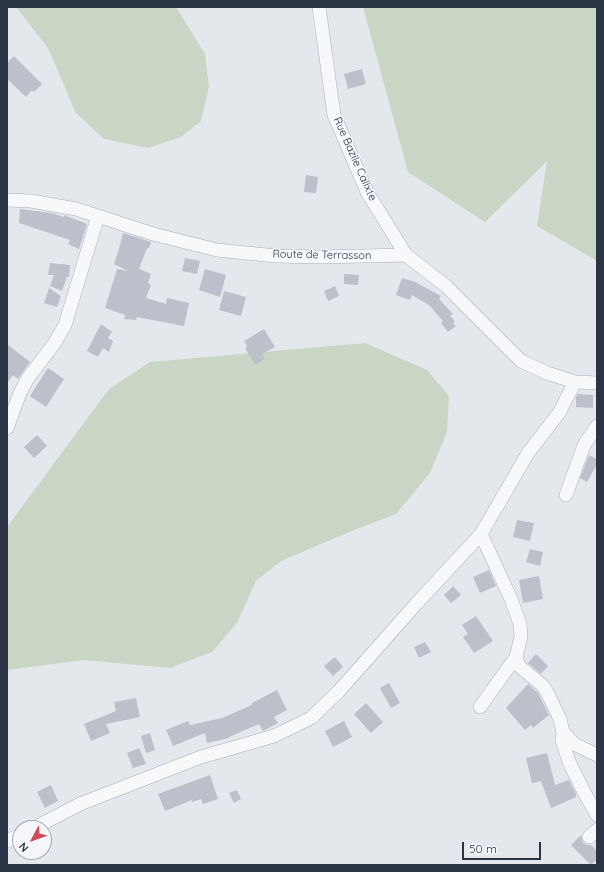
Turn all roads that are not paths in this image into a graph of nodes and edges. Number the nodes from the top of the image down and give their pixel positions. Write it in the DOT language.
graph roads {
  1 [pos="319,7"];
  2 [pos="8,198"];
  3 [pos="98,216"];
  4 [pos="406,255"];
  5 [pos="575,382"];
  6 [pos="597,383"];
  7 [pos="597,426"];
  8 [pos="7,428"];
  9 [pos="566,495"];
  10 [pos="481,534"];
  11 [pos="516,657"];
  12 [pos="480,707"];
  13 [pos="563,732"];
  14 [pos="597,755"];
  15 [pos="597,815"];
  16 [pos="49,820"];
  1 -- 4 [label="street, Rue Bazile Calixte"];
  2 -- 3 [label="street, Route de Terrasson"];
  3 -- 4 [label="street, Route de Terrasson"];
  3 -- 8 [label="street"];
  4 -- 5 [label="street"];
  5 -- 6 [label="street"];
  5 -- 10 [label="street"];
  7 -- 9 [label="street"];
  10 -- 11 [label="street"];
  10 -- 16 [label="street"];
  11 -- 12 [label="street"];
  11 -- 13 [label="street"];
  13 -- 14 [label="street"];
  13 -- 15 [label="street"];
}
